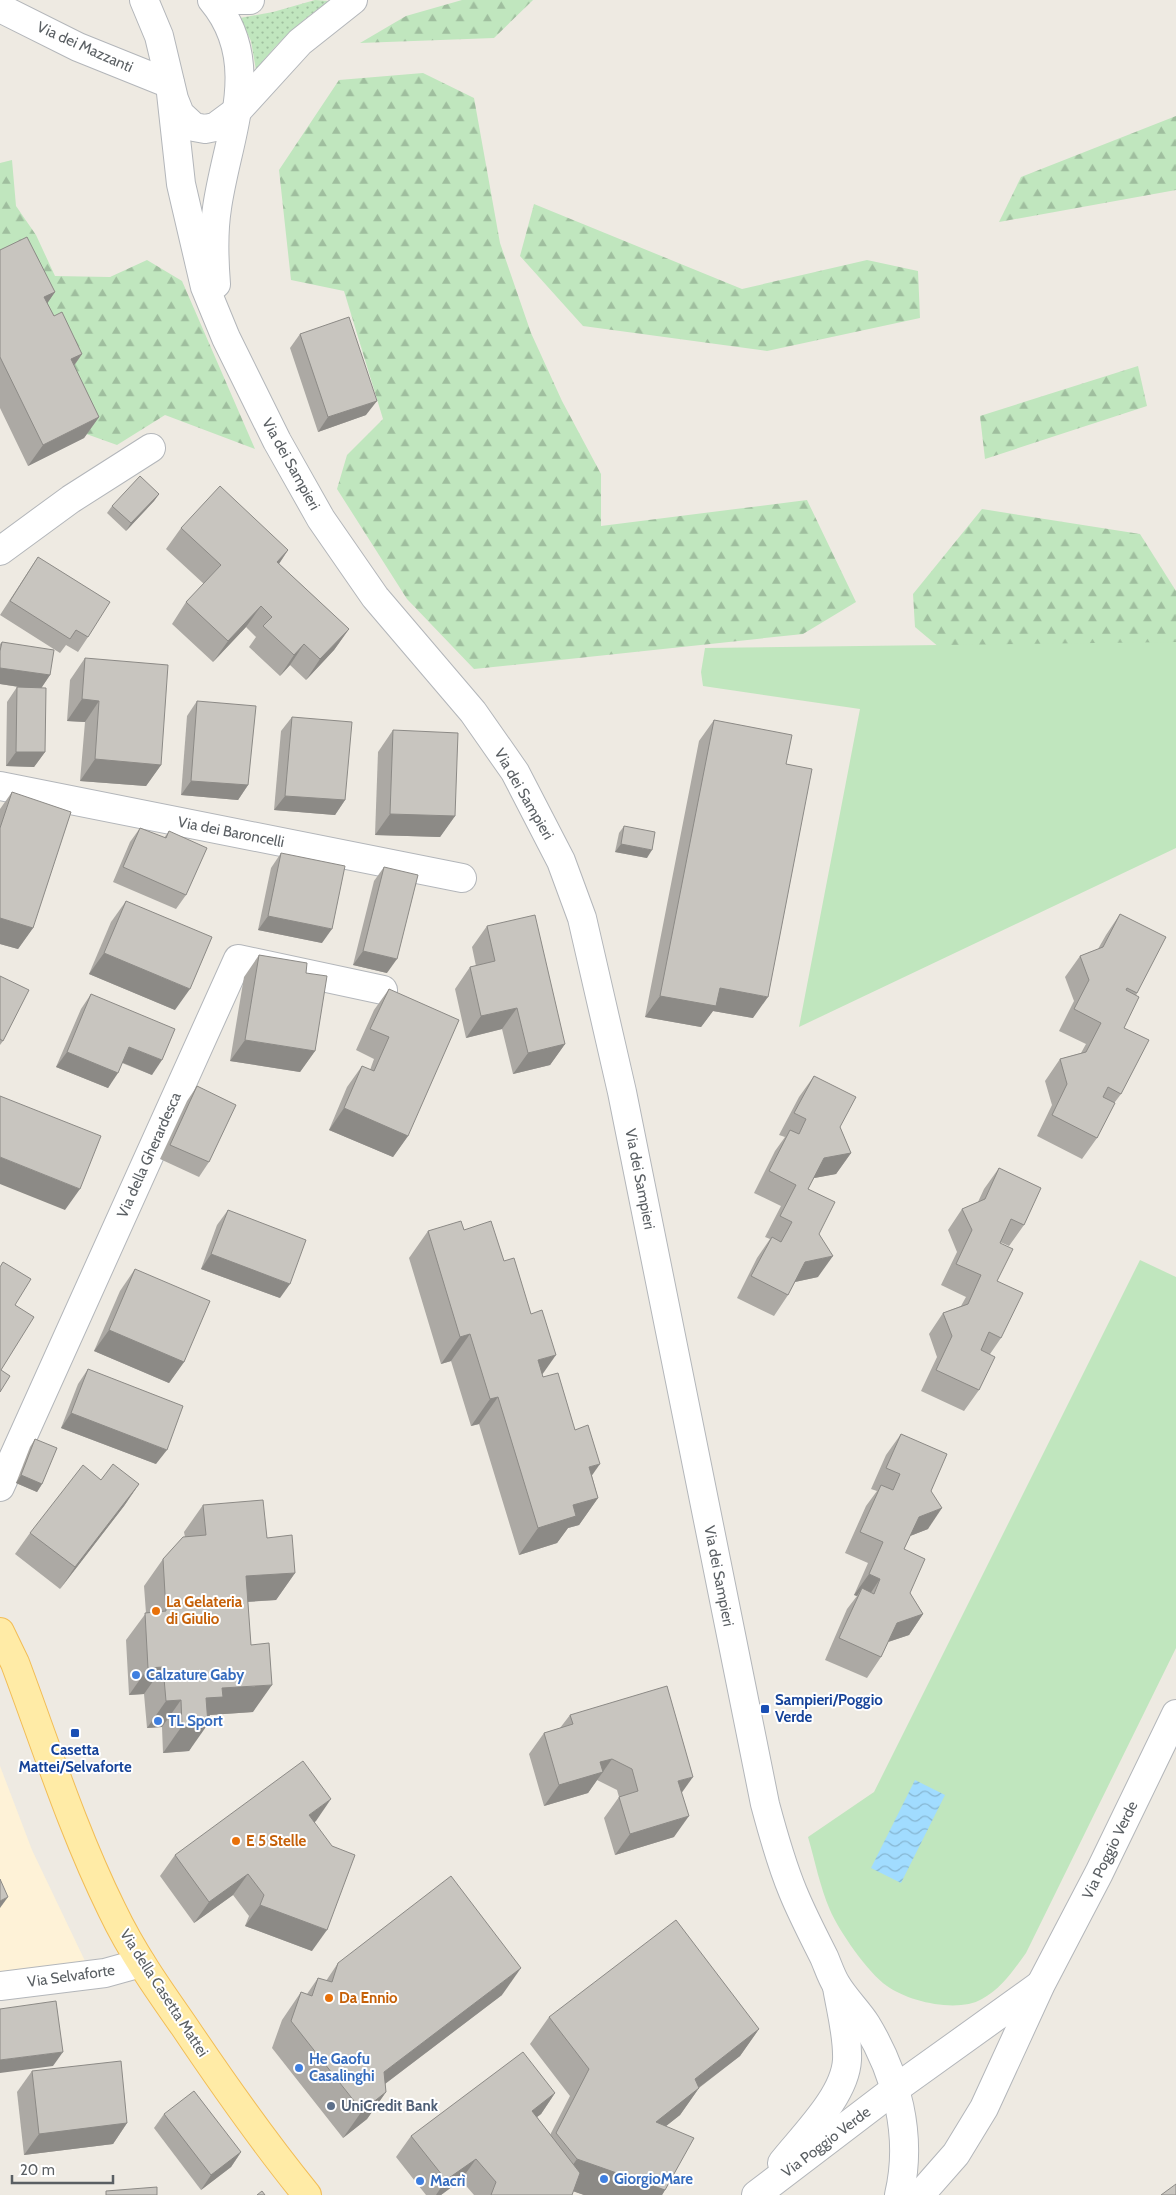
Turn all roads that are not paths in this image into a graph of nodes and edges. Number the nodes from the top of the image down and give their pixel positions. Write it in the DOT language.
graph roads {
  1 [pos="144,0"];
  2 [pos="212,0"];
  3 [pos="219,0"];
  4 [pos="250,0"];
  5 [pos="353,0"];
  6 [pos="0,8"];
  7 [pos="170,84"];
  8 [pos="238,110"];
  9 [pos="226,338"];
  10 [pos="151,448"];
  11 [pos="0,551"];
  12 [pos="0,786"];
  13 [pos="462,878"];
  14 [pos="383,990"];
  15 [pos="0,1487"];
  16 [pos="0,1632"];
  17 [pos="1176,1714"];
  18 [pos="141,1963"];
  19 [pos="1041,1984"];
  20 [pos="0,1986"];
  21 [pos="837,1986"];
  22 [pos="895,2089"];
  23 [pos="307,2195"];
  24 [pos="756,2195"];
  25 [pos="899,2195"];
  26 [pos="920,2195"];
  1 -- 7 [label="street"];
  2 -- 8 [label="street, Via dei Sampieri"];
  3 -- 4 [label="street"];
  5 -- 8 [label="street"];
  6 -- 7 [label="street, Via dei Mazzanti"];
  7 -- 8 [label="street"];
  7 -- 9 [label="street, Via dei Sampieri"];
  8 -- 9 [label="street, Via dei Sampieri"];
  9 -- 21 [label="street, Via dei Sampieri"];
  10 -- 11 [label="street"];
  12 -- 13 [label="street, Via dei Baroncelli"];
  14 -- 15 [label="street, Via della Gherardesca"];
  16 -- 18 [label="main road, Via della Casetta Mattei"];
  17 -- 19 [label="street, Via Poggio Verde"];
  18 -- 20 [label="street, Via Selvaforte"];
  18 -- 23 [label="main road, Via della Casetta Mattei"];
  19 -- 22 [label="street, Via Poggio Verde"];
  19 -- 26 [label="street, Via Poggio Verde"];
  21 -- 22 [label="street, Via dei Sampieri"];
  21 -- 24 [label="street"];
  22 -- 24 [label="street, Via Poggio Verde"];
  22 -- 25 [label="street"];
}
